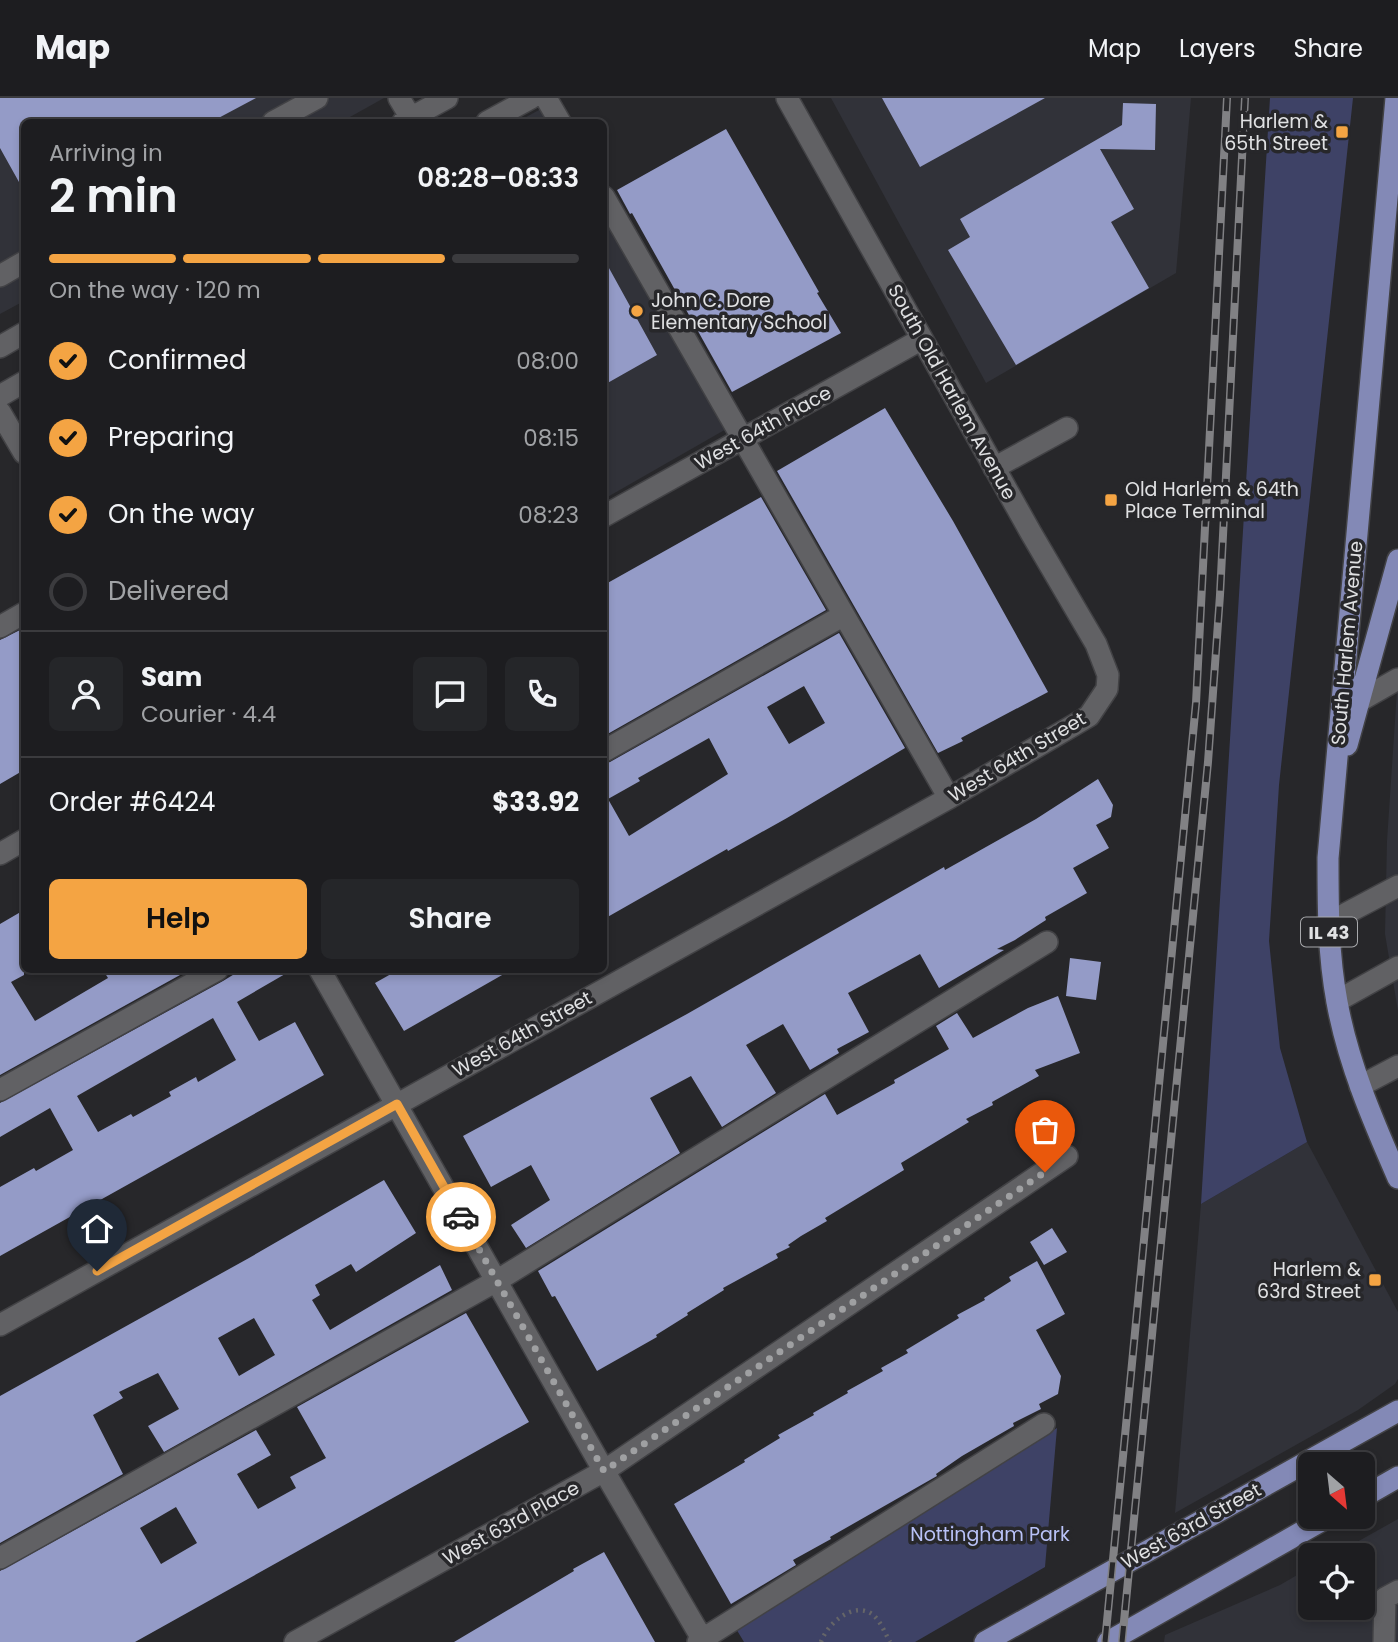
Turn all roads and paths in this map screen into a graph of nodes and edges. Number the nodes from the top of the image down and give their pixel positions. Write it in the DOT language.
graph roads {
  1 [pos="317,98"];
  2 [pos="399,98"];
  3 [pos="446,98"];
  4 [pos="531,98"];
  5 [pos="546,98"];
  6 [pos="787,98"];
  7 [pos="1396,98"];
  8 [pos="278,119"];
  9 [pos="407,119"];
  10 [pos="409,119"];
  11 [pos="492,119"];
  12 [pos="558,119"];
  13 [pos="607,202"];
  14 [pos="21,264"];
  15 [pos="0,276"];
  16 [pos="21,336"];
  17 [pos="922,339"];
  18 [pos="0,347"];
  19 [pos="21,384"];
  20 [pos="0,396"];
  21 [pos="0,412"];
  22 [pos="1067,428"];
  23 [pos="744,438"];
  24 [pos="21,448"];
  25 [pos="994,468"];
  26 [pos="607,514"];
  27 [pos="1398,560"];
  28 [pos="21,615"];
  29 [pos="844,615"];
  30 [pos="0,627"];
  31 [pos="1398,679"];
  32 [pos="1107,689"];
  33 [pos="1361,700"];
  34 [pos="607,749"];
  35 [pos="1335,784"];
  36 [pos="949,798"];
  37 [pos="21,842"];
  38 [pos="0,854"];
  39 [pos="1398,886"];
  40 [pos="1328,923"];
  41 [pos="1047,942"];
  42 [pos="1398,967"];
  43 [pos="211,973"];
  44 [pos="322,973"];
  45 [pos="1337,1001"];
  46 [pos="1398,1066"];
  47 [pos="1360,1086"];
  48 [pos="0,1090"];
  49 [pos="397,1104"];
  50 [pos="1067,1156"];
  51 [pos="1398,1178"];
  52 [pos="498,1280"];
  53 [pos="0,1325"];
  54 [pos="1398,1411"];
  55 [pos="1044,1424"];
  56 [pos="604,1471"];
  57 [pos="1398,1477"];
  58 [pos="1376,1490"];
  59 [pos="1305,1530"];
  60 [pos="0,1558"];
  61 [pos="1398,1591"];
  62 [pos="702,1641"];
  63 [pos="295,1642"];
  64 [pos="821,1642"];
  65 [pos="890,1642"];
  66 [pos="985,1642"];
  67 [pos="1108,1642"];
  68 [pos="1384,1642"];
  1 -- 8 [label="street"];
  2 -- 9 [label="street"];
  3 -- 10 [label="street"];
  4 -- 11 [label="street"];
  5 -- 12 [label="street"];
  6 -- 17 [label="street, South Old Harlem Avenue"];
  7 -- 35 [label="main road, South Harlem Avenue / IL 43"];
  13 -- 23 [label="street"];
  14 -- 15 [label="street"];
  16 -- 18 [label="street"];
  17 -- 23 [label="street, West 64th Place"];
  17 -- 25 [label="street, South Old Harlem Avenue"];
  19 -- 20 [label="street"];
  21 -- 24 [label="street"];
  22 -- 25 [label="street"];
  23 -- 26 [label="street, West 64th Place"];
  23 -- 29 [label="street"];
  25 -- 32 [label="street, South Old Harlem Avenue"];
  27 -- 33 [label="main road"];
  28 -- 30 [label="street"];
  29 -- 34 [label="street"];
  29 -- 36 [label="street"];
  31 -- 33 [label="street"];
  32 -- 36 [label="street, West 64th Street"];
  33 -- 35 [label="main road"];
  35 -- 40 [label="main road, South Harlem Avenue / IL 43"];
  36 -- 49 [label="street, West 64th Street"];
  37 -- 38 [label="street"];
  39 -- 40 [label="street"];
  40 -- 45 [label="main road, South Harlem Avenue / IL 43"];
  41 -- 52 [label="street"];
  42 -- 45 [label="street"];
  43 -- 48 [label="street"];
  44 -- 49 [label="street"];
  45 -- 47 [label="main road, South Harlem Avenue / IL 43"];
  46 -- 47 [label="street"];
  47 -- 51 [label="main road, South Harlem Avenue / IL 43"];
  49 -- 52 [label="street"];
  49 -- 53 [label="street, West 64th Street"];
  50 -- 56 [label="street, West 63rd Place"];
  52 -- 56 [label="street"];
  52 -- 60 [label="street"];
  54 -- 66 [label="main road, West 63rd Street"];
  55 -- 62 [label="street"];
  56 -- 62 [label="street"];
  56 -- 63 [label="street, West 63rd Place"];
  57 -- 58 [label="main road"];
  59 -- 67 [label="main road"];
  61 -- 68 [label="street"];
  64 -- 65 [label="path"];
}
